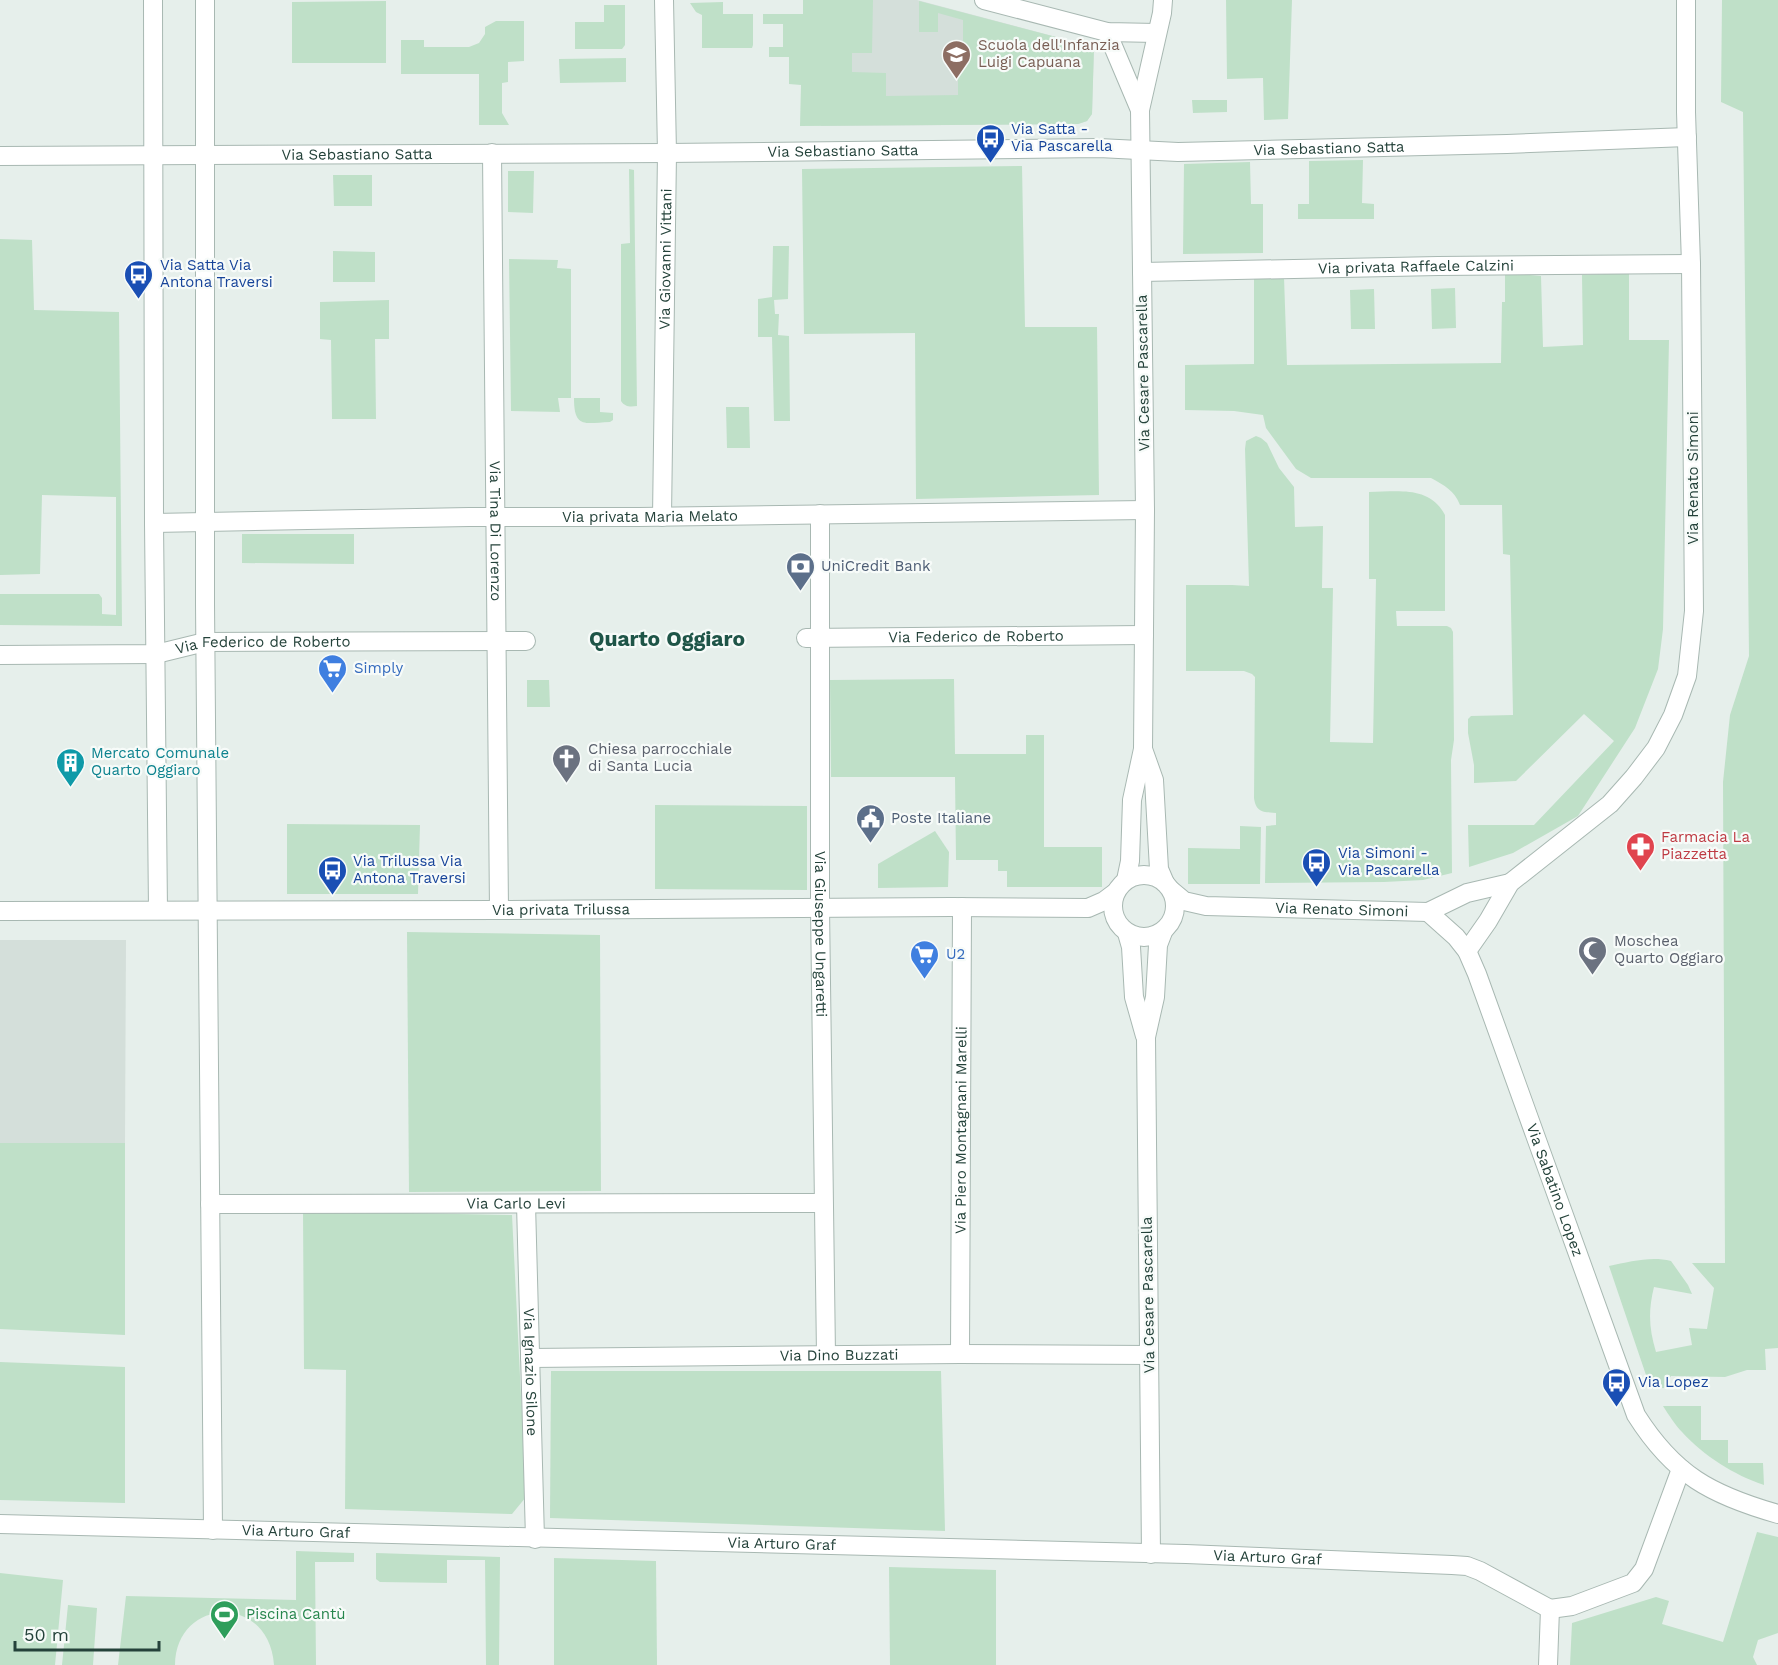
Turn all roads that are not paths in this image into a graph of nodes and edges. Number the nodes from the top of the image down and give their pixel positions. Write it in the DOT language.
graph roads {
  1 [pos="153,0"];
  2 [pos="205,0"];
  3 [pos="664,0"];
  4 [pos="984,0"];
  5 [pos="1163,0"];
  6 [pos="1686,0"];
  7 [pos="1107,32"];
  8 [pos="1156,33"];
  9 [pos="1140,110"];
  10 [pos="1687,136"];
  11 [pos="1140,150"];
  12 [pos="492,153"];
  13 [pos="667,153"];
  14 [pos="153,155"];
  15 [pos="205,155"];
  16 [pos="0,156"];
  17 [pos="1691,264"];
  18 [pos="1142,272"];
  19 [pos="1145,510"];
  20 [pos="820,514"];
  21 [pos="497,517"];
  22 [pos="662,517"];
  23 [pos="154,523"];
  24 [pos="205,523"];
  25 [pos="1144,635"];
  26 [pos="813,638"];
  27 [pos="497,640"];
  28 [pos="526,641"];
  29 [pos="205,642"];
  30 [pos="156,654"];
  31 [pos="0,655"];
  32 [pos="1143,749"];
  33 [pos="1510,883"];
  34 [pos="1121,886"];
  35 [pos="1168,887"];
  36 [pos="1206,906"];
  37 [pos="962,907"];
  38 [pos="820,908"];
  39 [pos="1088,908"];
  40 [pos="158,910"];
  41 [pos="208,910"];
  42 [pos="500,910"];
  43 [pos="0,911"];
  44 [pos="1428,912"];
  45 [pos="1167,926"];
  46 [pos="1121,927"];
  47 [pos="1467,951"];
  48 [pos="1146,1037"];
  49 [pos="823,1203"];
  50 [pos="210,1204"];
  51 [pos="526,1204"];
  52 [pos="960,1354"];
  53 [pos="826,1355"];
  54 [pos="1149,1355"];
  55 [pos="530,1358"];
  56 [pos="1681,1469"];
  57 [pos="1778,1514"];
  58 [pos="0,1524"];
  59 [pos="213,1530"];
  60 [pos="535,1539"];
  61 [pos="1151,1554"];
  62 [pos="1550,1609"];
  63 [pos="1548,1665"];
  1 -- 14 [label="street"];
  2 -- 15 [label="street"];
  3 -- 13 [label="street, Via Giovanni Vittani"];
  4 -- 7 [label="street"];
  5 -- 8 [label="street, Via Cesare Pascarella"];
  6 -- 10 [label="street, Via Renato Simoni"];
  7 -- 8 [label="street"];
  7 -- 9 [label="street"];
  8 -- 9 [label="street, Via Cesare Pascarella"];
  9 -- 11 [label="street, Via Cesare Pascarella"];
  10 -- 11 [label="street, Via Sebastiano Satta"];
  10 -- 17 [label="street, Via Renato Simoni"];
  11 -- 13 [label="street, Via Sebastiano Satta"];
  11 -- 18 [label="street, Via Cesare Pascarella"];
  12 -- 13 [label="street, Via Sebastiano Satta"];
  12 -- 15 [label="street, Via Sebastiano Satta"];
  12 -- 21 [label="street, Via Tina Di Lorenzo"];
  13 -- 22 [label="street, Via Giovanni Vittani"];
  14 -- 15 [label="street, Via Sebastiano Satta"];
  14 -- 16 [label="street, Via Sebastiano Satta"];
  14 -- 23 [label="street"];
  15 -- 24 [label="street"];
  17 -- 18 [label="street, Via privata Raffaele Calzini"];
  17 -- 33 [label="street, Via Renato Simoni"];
  18 -- 19 [label="street, Via Cesare Pascarella"];
  19 -- 20 [label="street, Via privata Maria Melato"];
  19 -- 25 [label="street, Via Cesare Pascarella"];
  20 -- 22 [label="street, Via privata Maria Melato"];
  20 -- 26 [label="street, Via Giuseppe Ungaretti"];
  21 -- 22 [label="street, Via privata Maria Melato"];
  21 -- 24 [label="street, Via privata Maria Melato"];
  21 -- 27 [label="street, Via Tina Di Lorenzo"];
  23 -- 24 [label="street, Via privata Maria Melato"];
  23 -- 30 [label="street"];
  24 -- 29 [label="street"];
  25 -- 26 [label="street, Via Federico de Roberto"];
  25 -- 32 [label="street, Via Cesare Pascarella"];
  26 -- 38 [label="street, Via Giuseppe Ungaretti"];
  27 -- 28 [label="street, Via Federico de Roberto"];
  27 -- 29 [label="street, Via Federico de Roberto"];
  27 -- 42 [label="street, Via Tina Di Lorenzo"];
  29 -- 30 [label="street, Via Federico de Roberto"];
  29 -- 41 [label="street"];
  30 -- 31 [label="street, Via Federico de Roberto"];
  30 -- 40 [label="street"];
  32 -- 34 [label="street"];
  32 -- 35 [label="street"];
  33 -- 44 [label="street, Via Renato Simoni"];
  33 -- 47 [label="street, Via Renato Simoni"];
  34 -- 35 [label="street"];
  34 -- 39 [label="street, Via privata Trilussa"];
  34 -- 46 [label="street"];
  35 -- 36 [label="street, Via Renato Simoni"];
  35 -- 45 [label="street"];
  36 -- 44 [label="street, Via Renato Simoni"];
  36 -- 45 [label="street"];
  37 -- 38 [label="street, Via privata Trilussa"];
  37 -- 39 [label="street, Via privata Trilussa"];
  37 -- 52 [label="street, Via Piero Montagnani Marelli"];
  38 -- 42 [label="street, Via privata Trilussa"];
  38 -- 49 [label="street, Via Giuseppe Ungaretti"];
  39 -- 46 [label="street"];
  40 -- 41 [label="street, Via privata Trilussa"];
  40 -- 43 [label="street, Via privata Trilussa"];
  41 -- 42 [label="street, Via privata Trilussa"];
  41 -- 50 [label="street"];
  44 -- 47 [label="street, Via Sabatino Lopez"];
  45 -- 46 [label="street"];
  45 -- 48 [label="street"];
  46 -- 48 [label="street"];
  47 -- 56 [label="street, Via Sabatino Lopez"];
  48 -- 54 [label="street, Via Cesare Pascarella"];
  49 -- 51 [label="street, Via Carlo Levi"];
  49 -- 53 [label="street, Via Giuseppe Ungaretti"];
  50 -- 51 [label="street, Via Carlo Levi"];
  50 -- 59 [label="street"];
  51 -- 55 [label="street, Via Ignazio Silone"];
  52 -- 53 [label="street, Via Dino Buzzati"];
  52 -- 54 [label="street, Via Dino Buzzati"];
  53 -- 55 [label="street, Via Dino Buzzati"];
  54 -- 61 [label="street, Via Cesare Pascarella"];
  55 -- 60 [label="street, Via Ignazio Silone"];
  56 -- 57 [label="street, Via Sabatino Lopez"];
  56 -- 62 [label="street"];
  58 -- 59 [label="street, Via Arturo Graf"];
  59 -- 60 [label="street, Via Arturo Graf"];
  60 -- 61 [label="street, Via Arturo Graf"];
  61 -- 62 [label="street, Via Arturo Graf"];
  62 -- 63 [label="street"];
}
